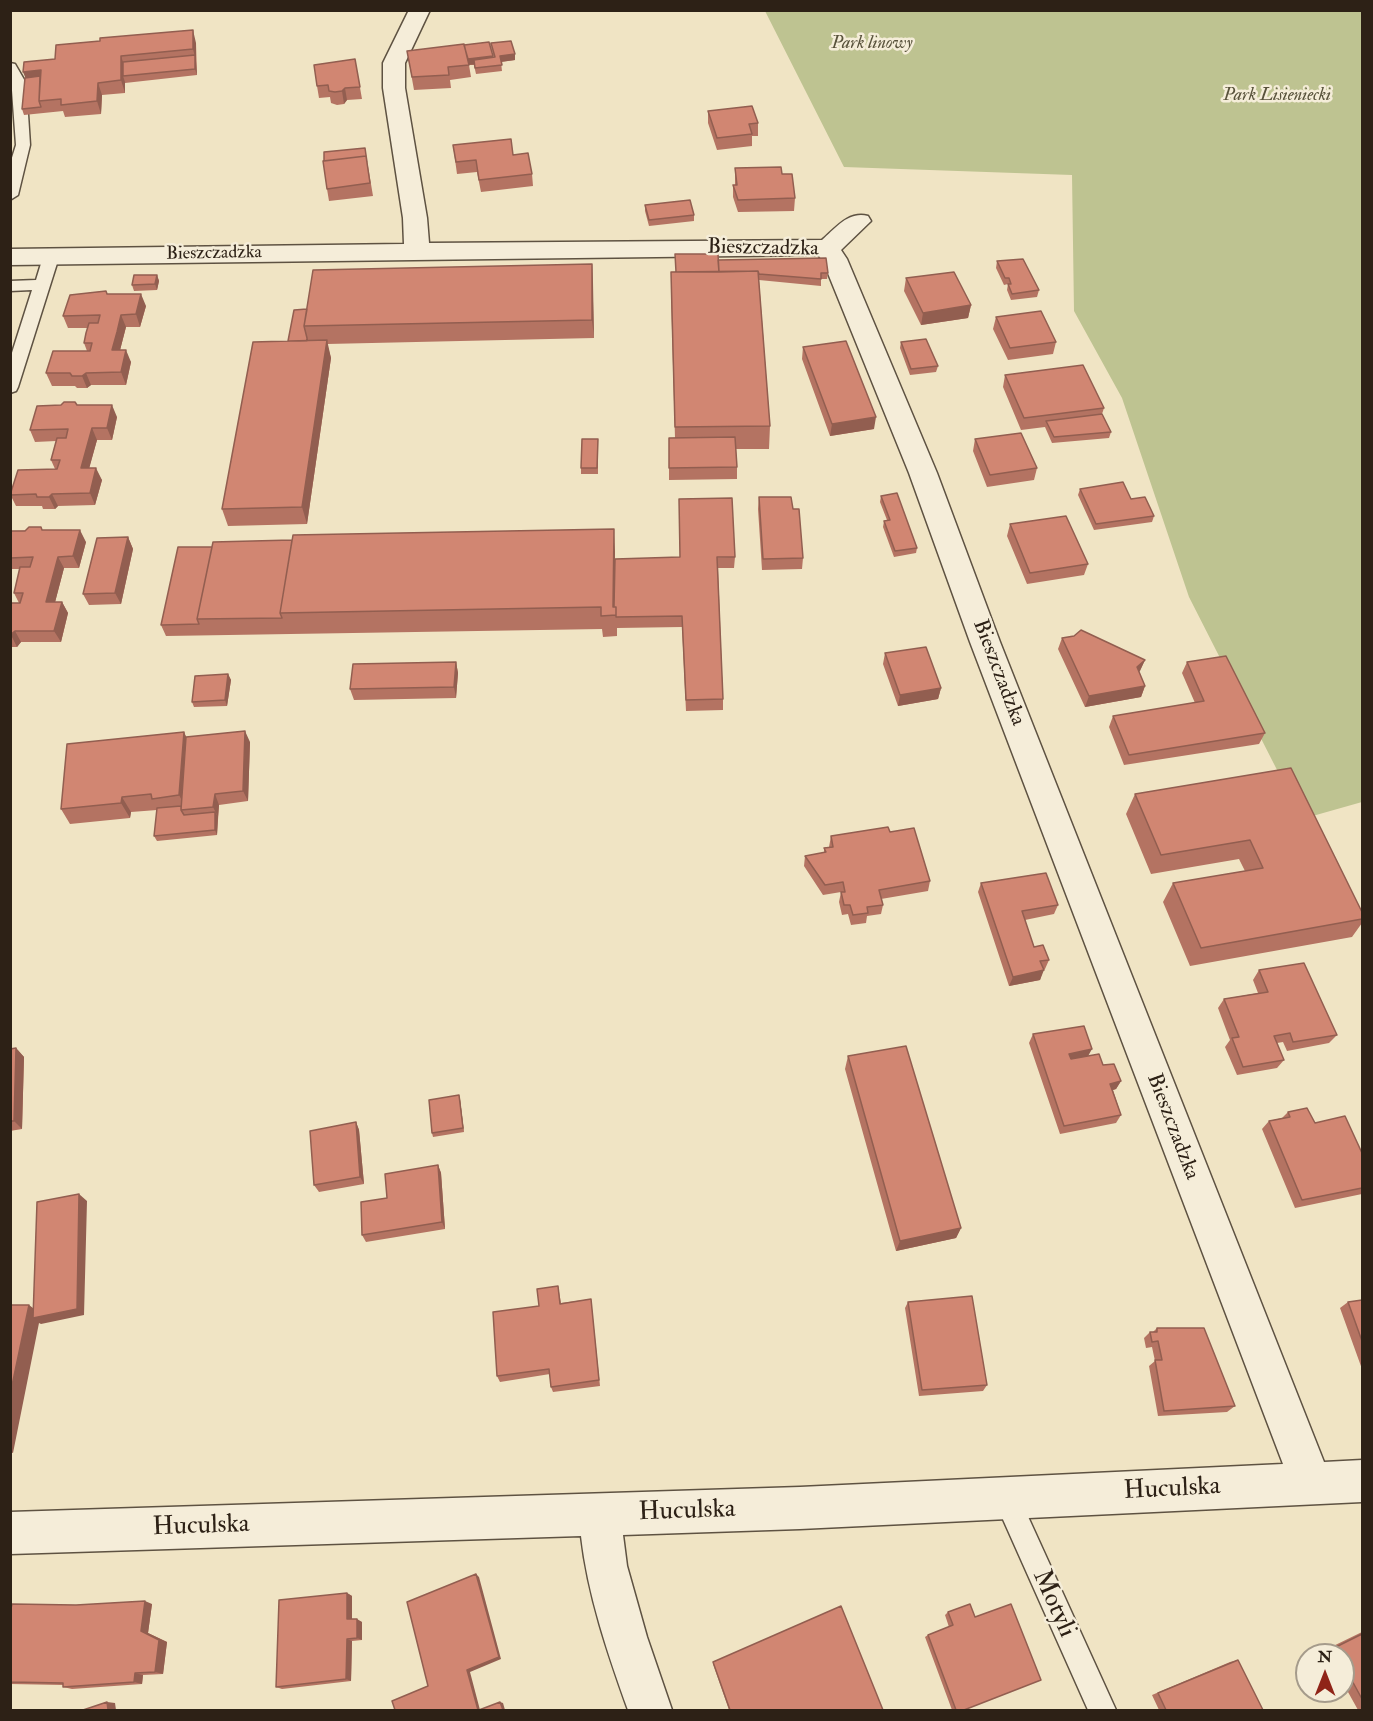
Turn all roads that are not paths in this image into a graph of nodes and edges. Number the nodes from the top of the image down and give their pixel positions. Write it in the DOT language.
graph roads {
  1 [pos="420,10"];
  2 [pos="10,67"];
  3 [pos="10,195"];
  4 [pos="859,221"];
  5 [pos="827,249"];
  6 [pos="417,251"];
  7 [pos="10,257"];
  8 [pos="51,257"];
  9 [pos="42,285"];
  10 [pos="10,286"];
  11 [pos="10,387"];
  12 [pos="1362,1481"];
  13 [pos="1311,1483"];
  14 [pos="1006,1497"];
  15 [pos="600,1514"];
  16 [pos="10,1533"];
  17 [pos="650,1710"];
  18 [pos="1102,1710"];
  1 -- 6 [label="street"];
  2 -- 3 [label="lane"];
  4 -- 5 [label="street"];
  5 -- 6 [label="street, Bieszczadzka"];
  5 -- 13 [label="street, Bieszczadzka"];
  6 -- 8 [label="street, Bieszczadzka"];
  7 -- 8 [label="street, Bieszczadzka"];
  8 -- 9 [label="lane"];
  9 -- 10 [label="lane"];
  9 -- 11 [label="lane"];
  12 -- 13 [label="street, Huculska"];
  13 -- 14 [label="street, Huculska"];
  14 -- 15 [label="street, Huculska"];
  14 -- 18 [label="lane, Motyli"];
  15 -- 16 [label="street, Huculska"];
  15 -- 17 [label="street"];
}
